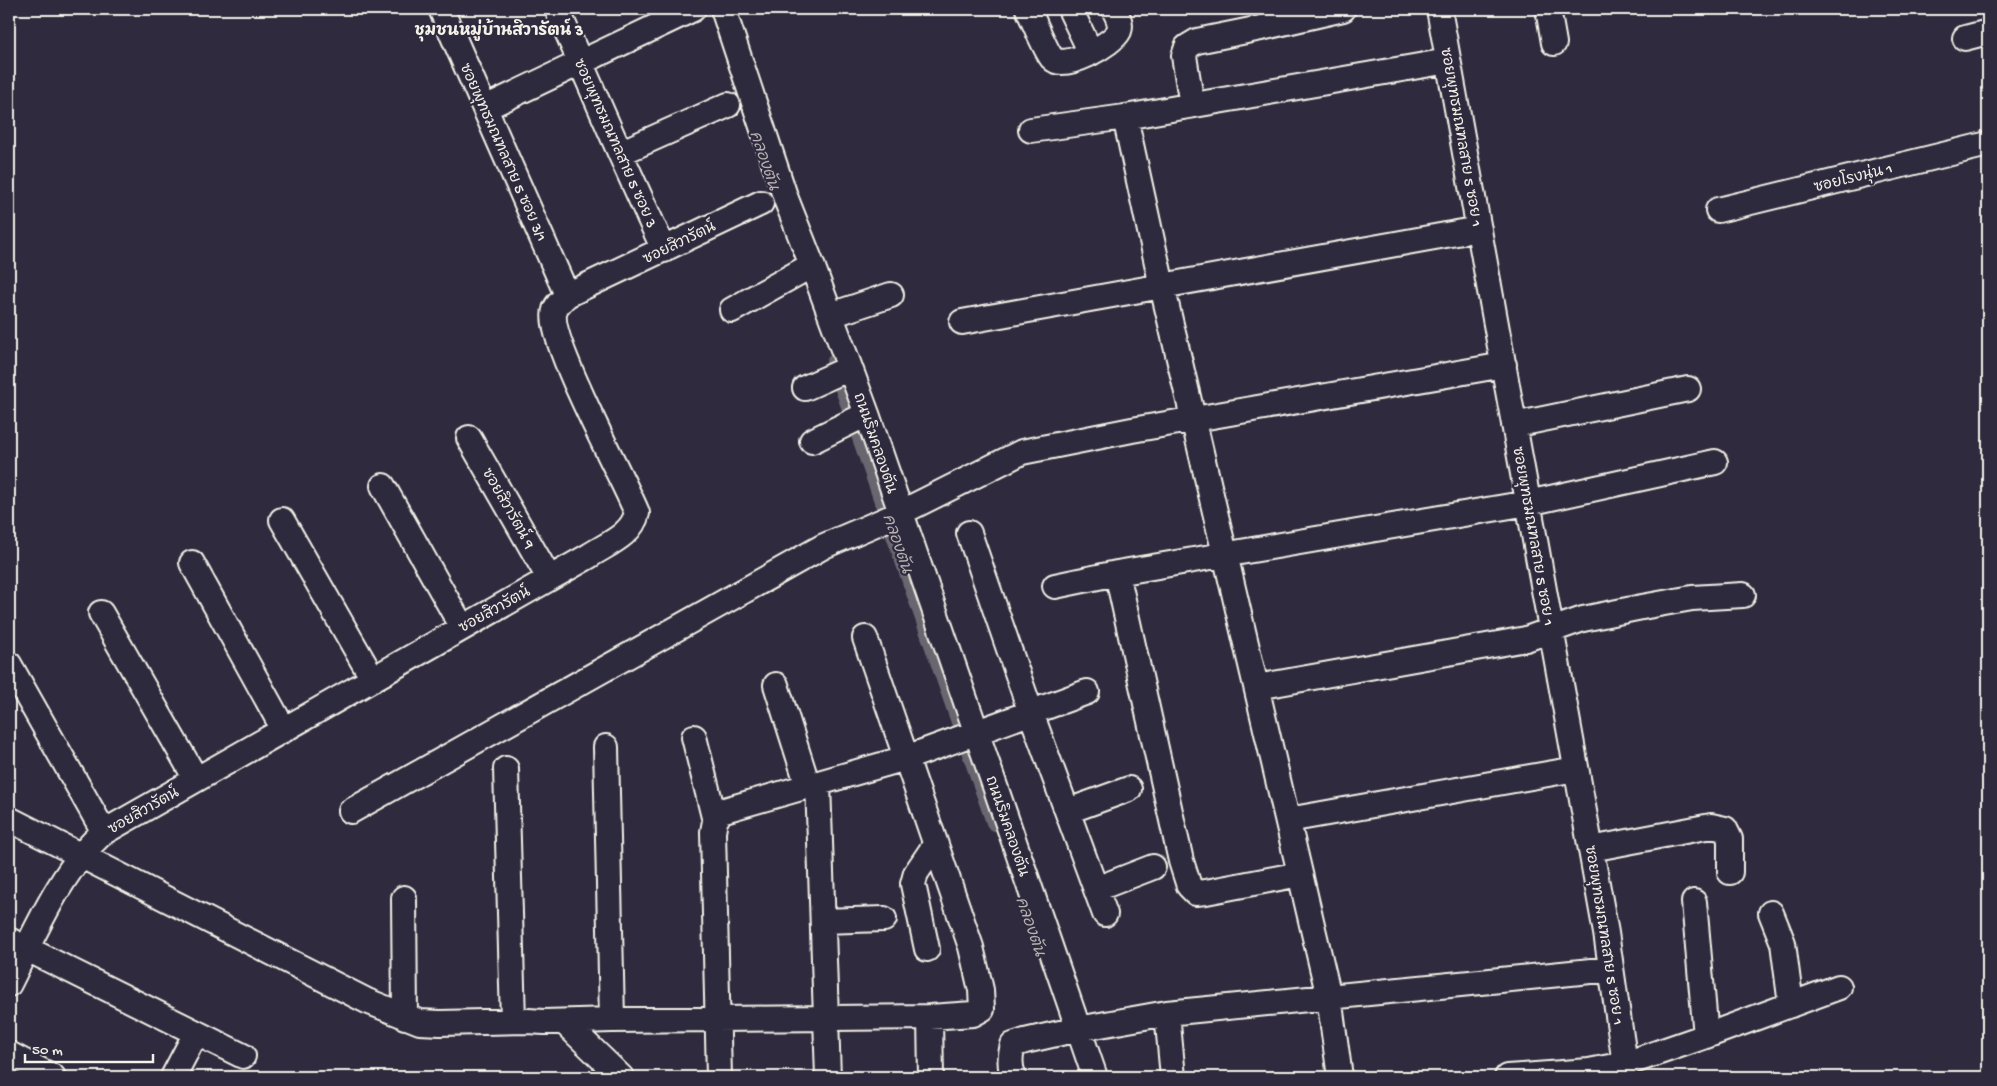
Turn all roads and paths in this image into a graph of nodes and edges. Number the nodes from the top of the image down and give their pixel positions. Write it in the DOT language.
graph roads {
  1 [pos="441,9"];
  2 [pos="557,9"];
  3 [pos="693,9"];
  4 [pos="723,9"];
  5 [pos="1028,9"];
  6 [pos="1070,9"];
  7 [pos="1114,9"];
  8 [pos="1343,9"];
  9 [pos="1439,9"];
  10 [pos="1548,9"];
  11 [pos="1988,32"];
  12 [pos="1965,38"];
  13 [pos="1554,43"];
  14 [pos="1091,52"];
  15 [pos="1448,61"];
  16 [pos="580,62"];
  17 [pos="728,105"];
  18 [pos="1192,106"];
  19 [pos="485,108"];
  20 [pos="1125,117"];
  21 [pos="1030,130"];
  22 [pos="1988,144"];
  23 [pos="620,153"];
  24 [pos="761,203"];
  25 [pos="1718,210"];
  26 [pos="1479,229"];
  27 [pos="664,250"];
  28 [pos="804,269"];
  29 [pos="1162,286"];
  30 [pos="891,294"];
  31 [pos="566,295"];
  32 [pos="732,310"];
  33 [pos="831,315"];
  34 [pos="962,322"];
  35 [pos="1504,365"];
  36 [pos="841,373"];
  37 [pos="805,388"];
  38 [pos="1688,389"];
  39 [pos="857,419"];
  40 [pos="1194,419"];
  41 [pos="1514,424"];
  42 [pos="469,438"];
  43 [pos="812,441"];
  44 [pos="1715,462"];
  45 [pos="383,486"];
  46 [pos="1528,503"];
  47 [pos="890,517"];
  48 [pos="282,520"];
  49 [pos="968,534"];
  50 [pos="1226,555"];
  51 [pos="192,563"];
  52 [pos="1116,574"];
  53 [pos="549,578"];
  54 [pos="1055,586"];
  55 [pos="1743,595"];
  56 [pos="101,613"];
  57 [pos="462,627"];
  58 [pos="1550,631"];
  59 [pos="864,638"];
  60 [pos="9,664"];
  61 [pos="373,679"];
  62 [pos="776,685"];
  63 [pos="1257,687"];
  64 [pos="1087,692"];
  65 [pos="1031,712"];
  66 [pos="284,730"];
  67 [pos="969,736"];
  68 [pos="694,737"];
  69 [pos="606,747"];
  70 [pos="906,758"];
  71 [pos="1576,769"];
  72 [pos="506,770"];
  73 [pos="196,779"];
  74 [pos="813,784"];
  75 [pos="1129,789"];
  76 [pos="352,811"];
  77 [pos="1068,811"];
  78 [pos="9,819"];
  79 [pos="1288,820"];
  80 [pos="715,821"];
  81 [pos="104,832"];
  82 [pos="935,845"];
  83 [pos="1591,849"];
  84 [pos="81,855"];
  85 [pos="1153,867"];
  86 [pos="1730,872"];
  87 [pos="1300,874"];
  88 [pos="1096,889"];
  89 [pos="404,898"];
  90 [pos="1694,902"];
  91 [pos="1771,913"];
  92 [pos="1105,914"];
  93 [pos="884,919"];
  94 [pos="823,921"];
  95 [pos="18,945"];
  96 [pos="927,949"];
  97 [pos="1611,969"];
  98 [pos="9,984"];
  99 [pos="1839,987"];
  100 [pos="1329,997"];
  101 [pos="1791,1005"];
  102 [pos="1167,1013"];
  103 [pos="405,1017"];
  104 [pos="930,1017"];
  105 [pos="826,1019"];
  106 [pos="612,1020"];
  107 [pos="717,1020"];
  108 [pos="513,1021"];
  109 [pos="564,1022"];
  110 [pos="1074,1029"];
  111 [pos="196,1033"];
  112 [pos="1706,1036"];
  113 [pos="9,1054"];
  114 [pos="242,1056"];
  115 [pos="1625,1064"];
  116 [pos="53,1077"];
  117 [pos="173,1077"];
  118 [pos="621,1077"];
  119 [pos="719,1077"];
  120 [pos="828,1077"];
  121 [pos="931,1077"];
  122 [pos="1014,1077"];
  123 [pos="1095,1077"];
  124 [pos="1173,1077"];
  125 [pos="1340,1077"];
  126 [pos="1507,1077"];
  1 -- 19 [label="street, ซอยพุทธมณฑลสาย 5 ซอย 3/1"];
  2 -- 16 [label="street, ซอยพุทธมณฑลสาย 5 ซอย 3"];
  3 -- 16 [label="street"];
  4 -- 28 [label="street, ถนนริมคลองตัน"];
  5 -- 14 [label="street"];
  6 -- 14 [label="street"];
  7 -- 14 [label="street"];
  8 -- 18 [label="street"];
  9 -- 15 [label="street, ซอยพุทธมณฑลสาย 5 ซอย 1"];
  10 -- 13 [label="street"];
  11 -- 12 [label="street"];
  15 -- 18 [label="street"];
  15 -- 26 [label="street, ซอยพุทธมณฑลสาย 5 ซอย 1"];
  16 -- 19 [label="street"];
  16 -- 23 [label="street, ซอยพุทธมณฑลสาย 5 ซอย 3"];
  17 -- 23 [label="street"];
  18 -- 20 [label="street"];
  19 -- 31 [label="street, ซอยพุทธมณฑลสาย 5 ซอย 3/1"];
  20 -- 21 [label="street"];
  20 -- 29 [label="street"];
  22 -- 25 [label="street, ซอยโรงนุ่น 1"];
  23 -- 27 [label="street, ซอยพุทธมณฑลสาย 5 ซอย 3"];
  24 -- 27 [label="street, ซอยสิวารัตน์"];
  26 -- 29 [label="street"];
  26 -- 35 [label="street, ซอยพุทธมณฑลสาย 5 ซอย 1"];
  27 -- 31 [label="street, ซอยสิวารัตน์"];
  28 -- 32 [label="street"];
  28 -- 33 [label="street, ถนนริมคลองตัน"];
  29 -- 34 [label="street"];
  29 -- 40 [label="street"];
  30 -- 33 [label="street"];
  31 -- 53 [label="street, ซอยสิวารัตน์"];
  33 -- 36 [label="street, ถนนริมคลองตัน"];
  35 -- 40 [label="street"];
  35 -- 41 [label="street, ซอยพุทธมณฑลสาย 5 ซอย 1"];
  36 -- 37 [label="street"];
  36 -- 39 [label="street, ถนนริมคลองตัน"];
  38 -- 41 [label="street"];
  39 -- 43 [label="street"];
  39 -- 47 [label="street, ถนนริมคลองตัน"];
  40 -- 47 [label="street"];
  40 -- 50 [label="street"];
  41 -- 46 [label="street, ซอยพุทธมณฑลสาย 5 ซอย 1"];
  42 -- 53 [label="street, ซอยสิวารัตน์ 9"];
  44 -- 46 [label="street"];
  45 -- 57 [label="street"];
  46 -- 50 [label="street"];
  46 -- 58 [label="street, ซอยพุทธมณฑลสาย 5 ซอย 1"];
  47 -- 67 [label="street, ถนนริมคลองตัน"];
  47 -- 76 [label="street"];
  48 -- 61 [label="street"];
  49 -- 65 [label="street"];
  50 -- 52 [label="street"];
  50 -- 63 [label="street"];
  51 -- 66 [label="street"];
  52 -- 54 [label="street"];
  52 -- 87 [label="street"];
  53 -- 57 [label="street, ซอยสิวารัตน์"];
  55 -- 58 [label="street"];
  56 -- 73 [label="street"];
  57 -- 61 [label="street, ซอยสิวารัตน์"];
  58 -- 63 [label="street"];
  58 -- 71 [label="street, ซอยพุทธมณฑลสาย 5 ซอย 1"];
  59 -- 70 [label="street"];
  60 -- 81 [label="street"];
  61 -- 66 [label="street, ซอยสิวารัตน์"];
  62 -- 74 [label="street"];
  63 -- 79 [label="street"];
  64 -- 65 [label="street"];
  65 -- 67 [label="street"];
  65 -- 77 [label="street"];
  66 -- 73 [label="street, ซอยสิวารัตน์"];
  67 -- 70 [label="street"];
  67 -- 110 [label="street, ถนนริมคลองตัน"];
  68 -- 80 [label="street"];
  69 -- 106 [label="street"];
  70 -- 74 [label="street"];
  70 -- 82 [label="street"];
  71 -- 79 [label="street"];
  71 -- 83 [label="street, ซอยพุทธมณฑลสาย 5 ซอย 1"];
  72 -- 108 [label="street"];
  73 -- 81 [label="street, ซอยสิวารัตน์"];
  74 -- 80 [label="street"];
  74 -- 94 [label="street"];
  75 -- 77 [label="street"];
  77 -- 88 [label="street"];
  78 -- 84 [label="street"];
  79 -- 87 [label="street"];
  80 -- 107 [label="street"];
  81 -- 84 [label="street, ซอยสิวารัตน์"];
  82 -- 96 [label="street"];
  82 -- 104 [label="street"];
  83 -- 86 [label="street"];
  83 -- 97 [label="street, ซอยพุทธมณฑลสาย 5 ซอย 1"];
  84 -- 95 [label="street, ซอยสิวารัตน์"];
  84 -- 103 [label="street"];
  85 -- 88 [label="street"];
  87 -- 100 [label="street"];
  88 -- 92 [label="street"];
  89 -- 103 [label="street"];
  90 -- 112 [label="street"];
  91 -- 101 [label="street"];
  93 -- 94 [label="street"];
  94 -- 105 [label="street"];
  95 -- 98 [label="street, ซอยสิวารัตน์"];
  95 -- 111 [label="street"];
  97 -- 100 [label="street"];
  97 -- 115 [label="street, ซอยพุทธมณฑลสาย 5 ซอย 1"];
  99 -- 101 [label="street"];
  100 -- 102 [label="street"];
  100 -- 125 [label="street"];
  101 -- 112 [label="street"];
  102 -- 110 [label="street"];
  102 -- 124 [label="street"];
  103 -- 108 [label="street"];
  104 -- 105 [label="street"];
  104 -- 121 [label="street"];
  105 -- 107 [label="street"];
  105 -- 120 [label="street"];
  106 -- 107 [label="street"];
  106 -- 109 [label="street"];
  107 -- 119 [label="street"];
  108 -- 109 [label="street"];
  109 -- 118 [label="street"];
  110 -- 122 [label="street"];
  110 -- 123 [label="street, ถนนริมคลองตัน"];
  111 -- 114 [label="street"];
  111 -- 117 [label="street"];
  112 -- 115 [label="street"];
  113 -- 116 [label="street"];
  115 -- 126 [label="street"];
}
